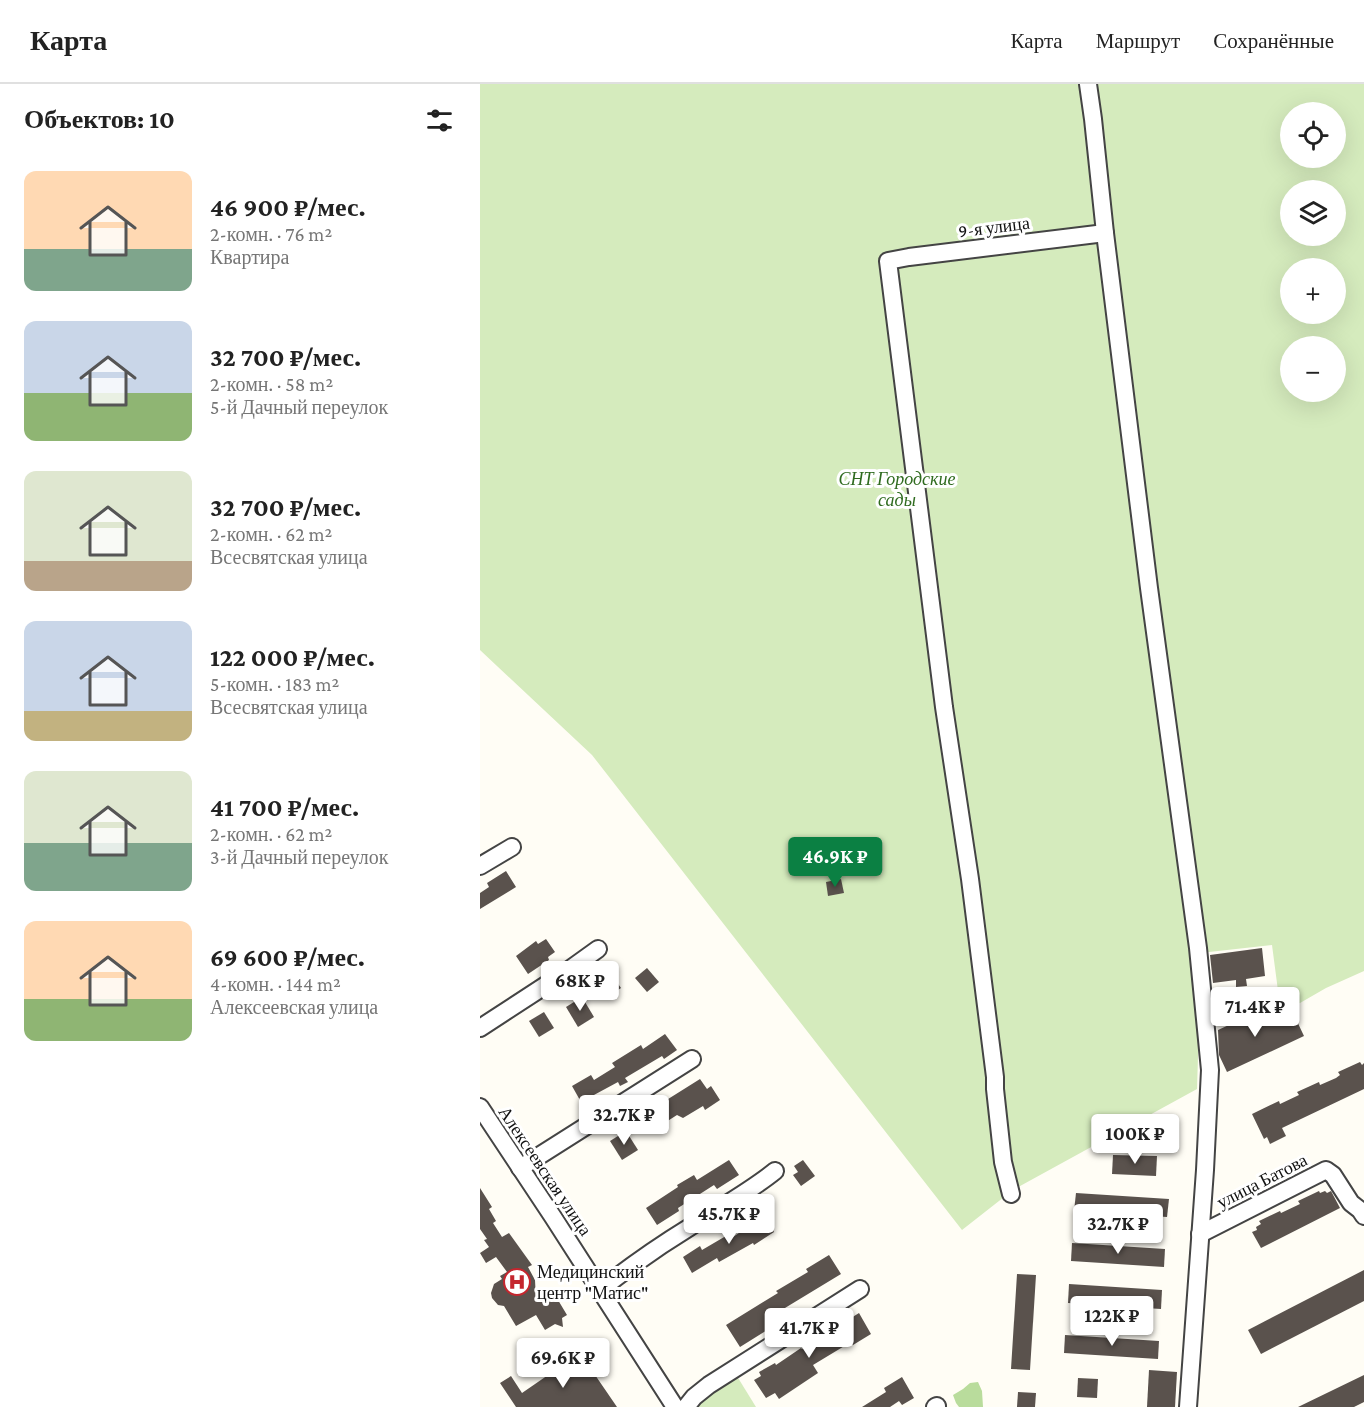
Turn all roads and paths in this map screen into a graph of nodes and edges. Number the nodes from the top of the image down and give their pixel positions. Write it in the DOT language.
graph roads {
  1 [pos="1088,84"];
  2 [pos="1105,233"];
  3 [pos="512,847"];
  4 [pos="480,866"];
  5 [pos="598,949"];
  6 [pos="480,1028"];
  7 [pos="692,1059"];
  8 [pos="480,1107"];
  9 [pos="520,1168"];
  10 [pos="775,1171"];
  11 [pos="1011,1194"];
  12 [pos="1362,1213"];
  13 [pos="1200,1234"];
  14 [pos="860,1289"];
  15 [pos="600,1290"];
  16 [pos="675,1407"];
  17 [pos="686,1407"];
  18 [pos="1188,1407"];
  1 -- 2 [label="street"];
  2 -- 11 [label="street, 9-я улица"];
  2 -- 13 [label="street"];
  3 -- 4 [label="street"];
  5 -- 6 [label="street"];
  7 -- 9 [label="street"];
  8 -- 9 [label="street, Алексеевская улица"];
  9 -- 15 [label="street, Алексеевская улица"];
  10 -- 15 [label="street"];
  12 -- 13 [label="street, улица Батова"];
  13 -- 18 [label="street"];
  14 -- 17 [label="street"];
  15 -- 16 [label="street, Алексеевская улица"];
}
